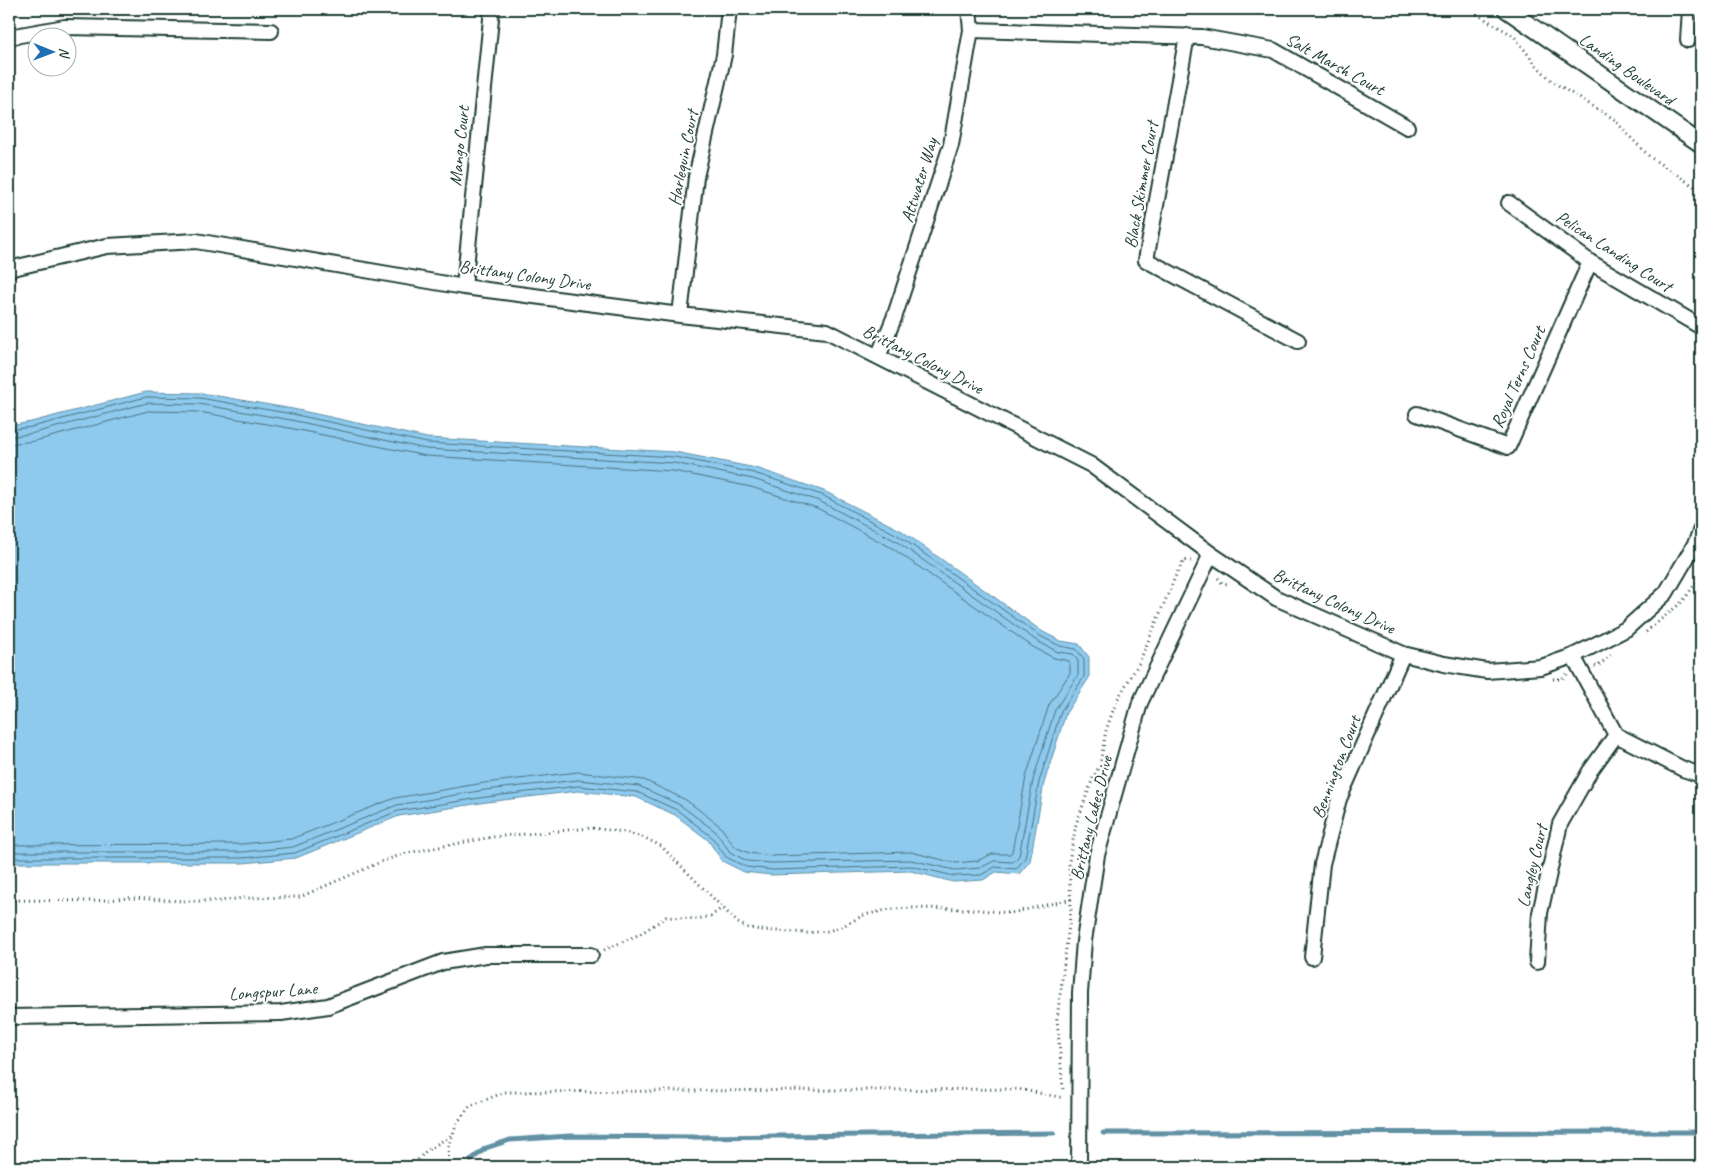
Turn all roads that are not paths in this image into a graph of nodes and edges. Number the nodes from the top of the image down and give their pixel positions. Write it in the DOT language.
graph roads {
  1 [pos="492,9"];
  2 [pos="729,9"];
  3 [pos="969,9"];
  4 [pos="1507,9"];
  5 [pos="1690,9"];
  6 [pos="971,30"];
  7 [pos="271,31"];
  8 [pos="1187,36"];
  9 [pos="9,37"];
  10 [pos="1688,40"];
  11 [pos="1407,127"];
  12 [pos="1701,144"];
  13 [pos="1510,203"];
  14 [pos="1590,262"];
  15 [pos="9,269"];
  16 [pos="464,286"];
  17 [pos="680,314"];
  18 [pos="1701,327"];
  19 [pos="1298,342"];
  20 [pos="878,358"];
  21 [pos="1417,414"];
  22 [pos="1700,538"];
  23 [pos="1210,554"];
  24 [pos="1403,654"];
  25 [pos="1573,656"];
  26 [pos="1616,735"];
  27 [pos="1701,776"];
  28 [pos="591,955"];
  29 [pos="1312,957"];
  30 [pos="1537,962"];
  31 [pos="9,1017"];
  32 [pos="1079,1167"];
  1 -- 16 [label="street, Mango Court"];
  2 -- 17 [label="street, Harlequin Court"];
  3 -- 6 [label="street, Attwater Way"];
  4 -- 12 [label="street, Landing Boulevard"];
  5 -- 10 [label="street"];
  6 -- 8 [label="street, Salt Marsh Court"];
  6 -- 20 [label="street, Attwater Way"];
  7 -- 9 [label="street"];
  8 -- 11 [label="street, Salt Marsh Court"];
  8 -- 19 [label="street, Black Skimmer Court"];
  13 -- 14 [label="street, Pelican Landing Court"];
  14 -- 18 [label="street, Pelican Landing Court"];
  14 -- 21 [label="street, Royal Terns Court"];
  15 -- 16 [label="street, Brittany Colony Drive"];
  16 -- 17 [label="street, Brittany Colony Drive"];
  17 -- 20 [label="street, Brittany Colony Drive"];
  20 -- 23 [label="street, Brittany Colony Drive"];
  22 -- 25 [label="street, Brittany Colony Drive"];
  23 -- 24 [label="street, Brittany Colony Drive"];
  23 -- 32 [label="street, Brittany Lakes Drive"];
  24 -- 25 [label="street, Brittany Colony Drive"];
  24 -- 29 [label="street, Bennington Court"];
  25 -- 26 [label="street"];
  26 -- 27 [label="street"];
  26 -- 30 [label="street, Langley Court"];
  28 -- 31 [label="street, Longspur Lane"];
}
